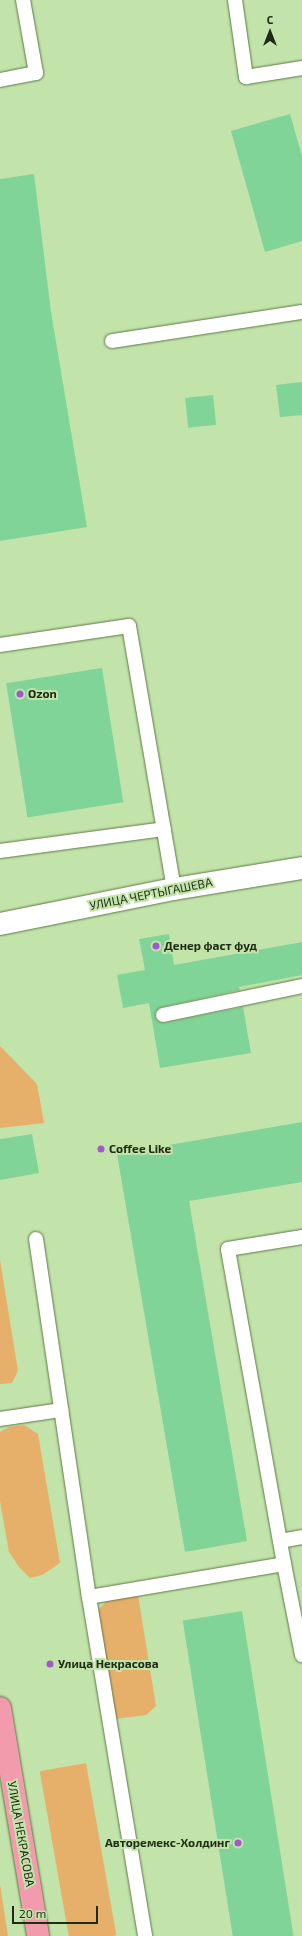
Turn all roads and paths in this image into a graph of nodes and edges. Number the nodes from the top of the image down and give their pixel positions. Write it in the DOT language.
graph roads {
  1 [pos="23,0"];
  2 [pos="235,0"];
  3 [pos="302,68"];
  4 [pos="0,80"];
  5 [pos="302,312"];
  6 [pos="112,341"];
  7 [pos="0,645"];
  8 [pos="164,829"];
  9 [pos="0,851"];
  10 [pos="302,868"];
  11 [pos="174,889"];
  12 [pos="0,924"];
  13 [pos="302,986"];
  14 [pos="164,1015"];
  15 [pos="302,1237"];
  16 [pos="36,1239"];
  17 [pos="61,1410"];
  18 [pos="0,1419"];
  19 [pos="302,1537"];
  20 [pos="280,1541"];
  21 [pos="284,1564"];
  22 [pos="89,1597"];
  23 [pos="298,1623"];
  24 [pos="302,1654"];
  25 [pos="0,1708"];
  26 [pos="38,1936"];
  27 [pos="145,1936"];
  1 -- 4 [label="lane"];
  2 -- 3 [label="lane"];
  5 -- 6 [label="lane"];
  7 -- 8 [label="lane"];
  8 -- 9 [label="lane"];
  8 -- 11 [label="lane"];
  10 -- 11 [label="street, УЛИЦА ЧЕРТЫГАШЕВА"];
  11 -- 12 [label="street, УЛИЦА ЧЕРТЫГАШЕВА"];
  13 -- 14 [label="lane"];
  15 -- 20 [label="lane"];
  16 -- 17 [label="lane"];
  17 -- 18 [label="lane"];
  17 -- 22 [label="lane"];
  19 -- 20 [label="lane"];
  20 -- 21 [label="lane"];
  21 -- 22 [label="lane"];
  21 -- 23 [label="lane"];
  22 -- 27 [label="lane"];
  23 -- 24 [label="lane"];
  25 -- 26 [label="main road, УЛИЦА НЕКРАСОВА"];
}
